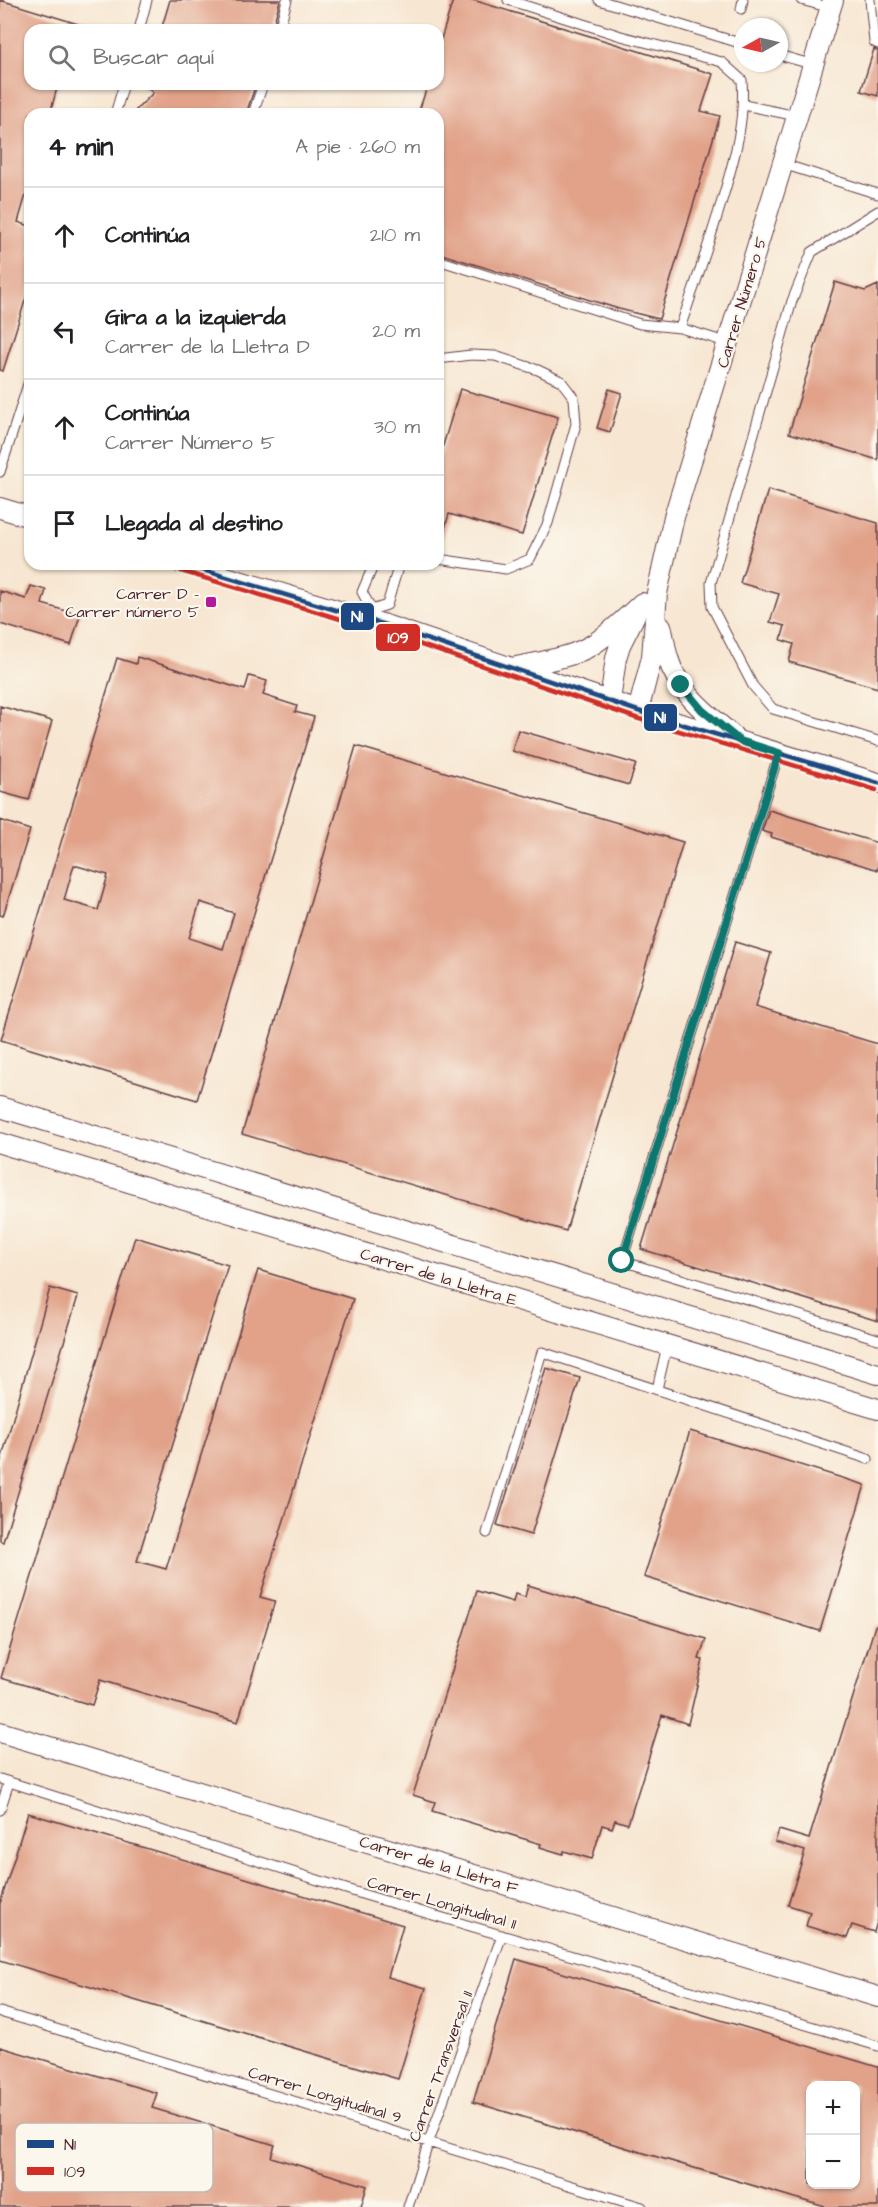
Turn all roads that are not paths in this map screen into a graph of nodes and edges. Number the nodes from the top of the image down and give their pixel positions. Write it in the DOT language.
graph roads {
  1 [pos="147,0"];
  2 [pos="287,0"];
  3 [pos="508,0"];
  4 [pos="598,0"];
  5 [pos="801,0"];
  6 [pos="870,0"];
  7 [pos="832,4"];
  8 [pos="141,24"];
  9 [pos="281,24"];
  10 [pos="734,41"];
  11 [pos="878,44"];
  12 [pos="788,58"];
  13 [pos="814,65"];
  14 [pos="122,90"];
  15 [pos="261,90"];
  16 [pos="744,105"];
  17 [pos="117,108"];
  18 [pos="256,108"];
  19 [pos="797,116"];
  20 [pos="783,164"];
  21 [pos="878,194"];
  22 [pos="878,211"];
  23 [pos="444,262"];
  24 [pos="680,328"];
  25 [pos="729,343"];
  26 [pos="444,358"];
  27 [pos="24,397"];
  28 [pos="0,472"];
  29 [pos="0,508"];
  30 [pos="24,515"];
  31 [pos="444,560"];
  32 [pos="205,570"];
  33 [pos="371,570"];
  34 [pos="397,570"];
  35 [pos="648,604"];
  36 [pos="370,615"];
  37 [pos="512,668"];
  38 [pos="610,701"];
  39 [pos="638,711"];
  40 [pos="740,741"];
  41 [pos="878,741"];
  42 [pos="779,753"];
  43 [pos="878,783"];
  44 [pos="0,1107"];
  45 [pos="1,1147"];
  46 [pos="878,1339"];
  47 [pos="668,1346"];
  48 [pos="878,1374"];
  49 [pos="657,1389"];
  50 [pos="878,1409"];
  51 [pos="868,1459"];
  52 [pos="488,1533"];
  53 [pos="0,1732"];
  54 [pos="4,1781"];
  55 [pos="0,1810"];
  56 [pos="502,1935"];
  57 [pos="878,1997"];
  58 [pos="0,2012"];
  59 [pos="878,2046"];
  60 [pos="429,2141"];
  61 [pos="408,2207"];
  62 [pos="642,2207"];
  1 -- 8 [label="lane"];
  2 -- 9 [label="lane"];
  3 -- 16 [label="lane"];
  4 -- 10 [label="lane"];
  5 -- 7 [label="lane"];
  6 -- 11 [label="lane"];
  7 -- 13 [label="street, Carrer Número 5"];
  12 -- 13 [label="lane"];
  13 -- 19 [label="street, Carrer Número 5"];
  14 -- 17 [label="lane"];
  15 -- 18 [label="lane"];
  16 -- 19 [label="lane"];
  16 -- 24 [label="lane"];
  19 -- 20 [label="street, Carrer Número 5"];
  20 -- 21 [label="lane"];
  20 -- 25 [label="street, Carrer Número 5"];
  22 -- 41 [label="lane"];
  23 -- 24 [label="lane"];
  24 -- 25 [label="lane"];
  25 -- 35 [label="street, Carrer Número 5"];
  26 -- 31 [label="lane"];
  27 -- 28 [label="lane"];
  29 -- 30 [label="street"];
  32 -- 36 [label="street"];
  33 -- 36 [label="lane"];
  34 -- 36 [label="lane"];
  35 -- 37 [label="street"];
  35 -- 38 [label="street"];
  35 -- 39 [label="street"];
  35 -- 40 [label="street"];
  36 -- 37 [label="street"];
  37 -- 38 [label="street"];
  38 -- 39 [label="street"];
  39 -- 40 [label="street"];
  40 -- 42 [label="street"];
  42 -- 43 [label="street"];
  42 -- 46 [label="lane"];
  44 -- 48 [label="street, Carrer de la Lletra E"];
  45 -- 47 [label="street, Carrer de la Lletra E"];
  47 -- 49 [label="lane"];
  47 -- 50 [label="street, Carrer de la Lletra E"];
  49 -- 51 [label="lane"];
  49 -- 52 [label="lane"];
  53 -- 57 [label="street, Carrer de la Lletra F"];
  54 -- 55 [label="lane"];
  54 -- 56 [label="lane, Carrer Longitudinal 11"];
  56 -- 59 [label="lane, Carrer Longitudinal 11"];
  56 -- 60 [label="lane, Carrer Transversal 11"];
  58 -- 60 [label="lane, Carrer Longitudinal 9"];
  60 -- 61 [label="lane, Carrer Transversal 11"];
  60 -- 62 [label="lane, Carrer Longitudinal 9"];
}
